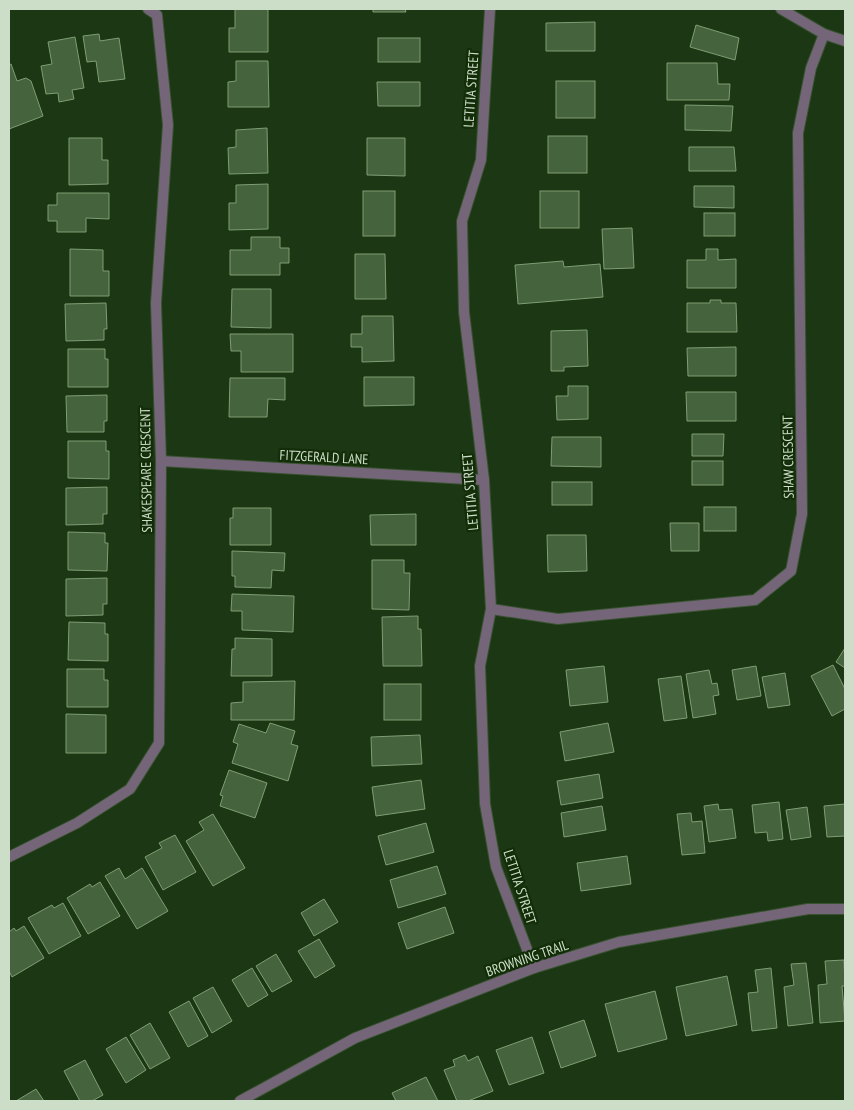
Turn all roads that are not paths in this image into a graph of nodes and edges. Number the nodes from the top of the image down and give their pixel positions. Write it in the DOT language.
graph roads {
  1 [pos="148,9"];
  2 [pos="490,9"];
  3 [pos="781,9"];
  4 [pos="824,34"];
  5 [pos="845,42"];
  6 [pos="161,460"];
  7 [pos="484,480"];
  8 [pos="491,609"];
  9 [pos="9,857"];
  10 [pos="845,909"];
  11 [pos="534,968"];
  12 [pos="240,1101"];
  1 -- 6 [label="street, SHAKESPEARE CRESCENT"];
  2 -- 7 [label="street, LETITIA STREET"];
  3 -- 4 [label="street"];
  4 -- 5 [label="street"];
  4 -- 8 [label="street, SHAW CRESCENT"];
  6 -- 7 [label="street, FITZGERALD LANE"];
  6 -- 9 [label="street, SHAKESPEARE CRESCENT"];
  7 -- 8 [label="street, LETITIA STREET"];
  8 -- 11 [label="street, LETITIA STREET"];
  10 -- 11 [label="street, BROWNING TRAIL"];
  11 -- 12 [label="street, BROWNING TRAIL"];
}
